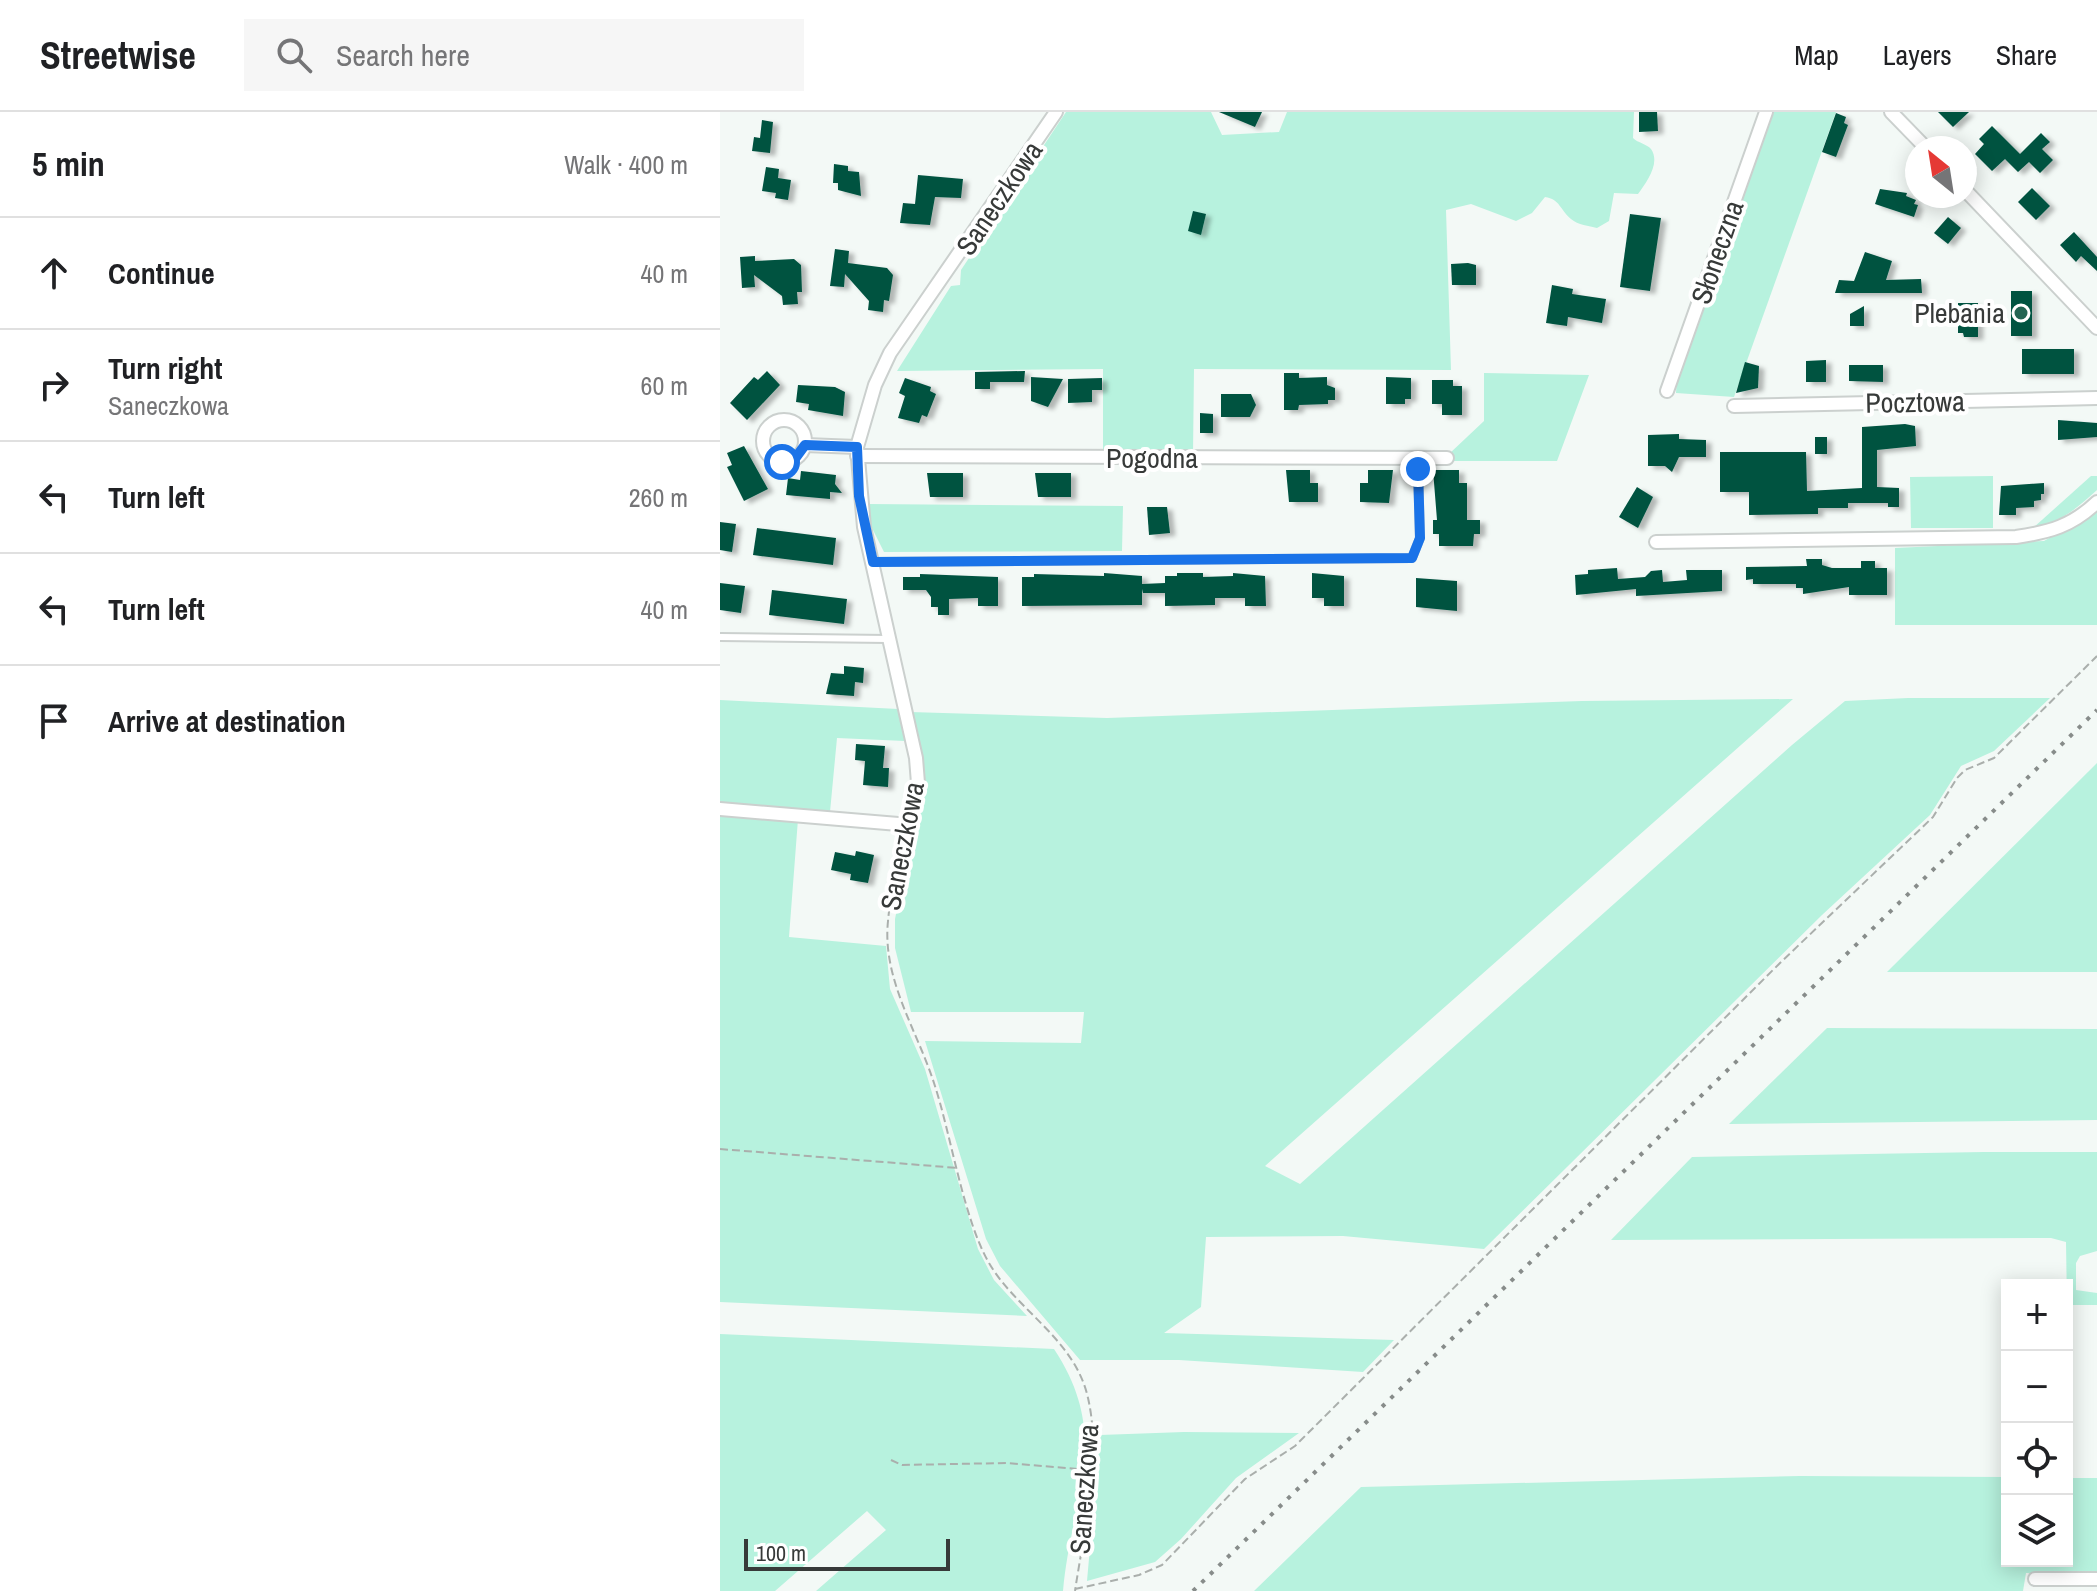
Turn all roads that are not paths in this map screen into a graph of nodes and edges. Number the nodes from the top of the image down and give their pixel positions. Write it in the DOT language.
graph roads {
  1 [pos="1056,112"];
  2 [pos="1766,112"];
  3 [pos="1891,112"];
  4 [pos="1914,136"];
  5 [pos="1977,203"];
  6 [pos="2097,328"];
  7 [pos="1667,391"];
  8 [pos="2097,398"];
  9 [pos="1734,406"];
  10 [pos="805,445"];
  11 [pos="857,451"];
  12 [pos="1447,458"];
  13 [pos="1418,469"];
  14 [pos="2097,502"];
  15 [pos="1656,542"];
  16 [pos="873,562"];
  17 [pos="720,637"];
  18 [pos="890,639"];
  19 [pos="720,809"];
  20 [pos="2035,1579"];
  21 [pos="2097,1579"];
  1 -- 11 [label="street, Saneczkowa"];
  2 -- 7 [label="street, Słoneczna"];
  3 -- 4 [label="street"];
  5 -- 6 [label="street"];
  8 -- 9 [label="street, Pocztowa"];
  10 -- 11 [label="street, Pogodna"];
  11 -- 12 [label="street, Pogodna"];
  11 -- 16 [label="street, Saneczkowa"];
  13 -- 16 [label="lane"];
  14 -- 15 [label="street"];
  16 -- 18 [label="street, Saneczkowa"];
  17 -- 18 [label="lane"];
  18 -- 19 [label="street, Saneczkowa"];
  20 -- 21 [label="street"];
}
